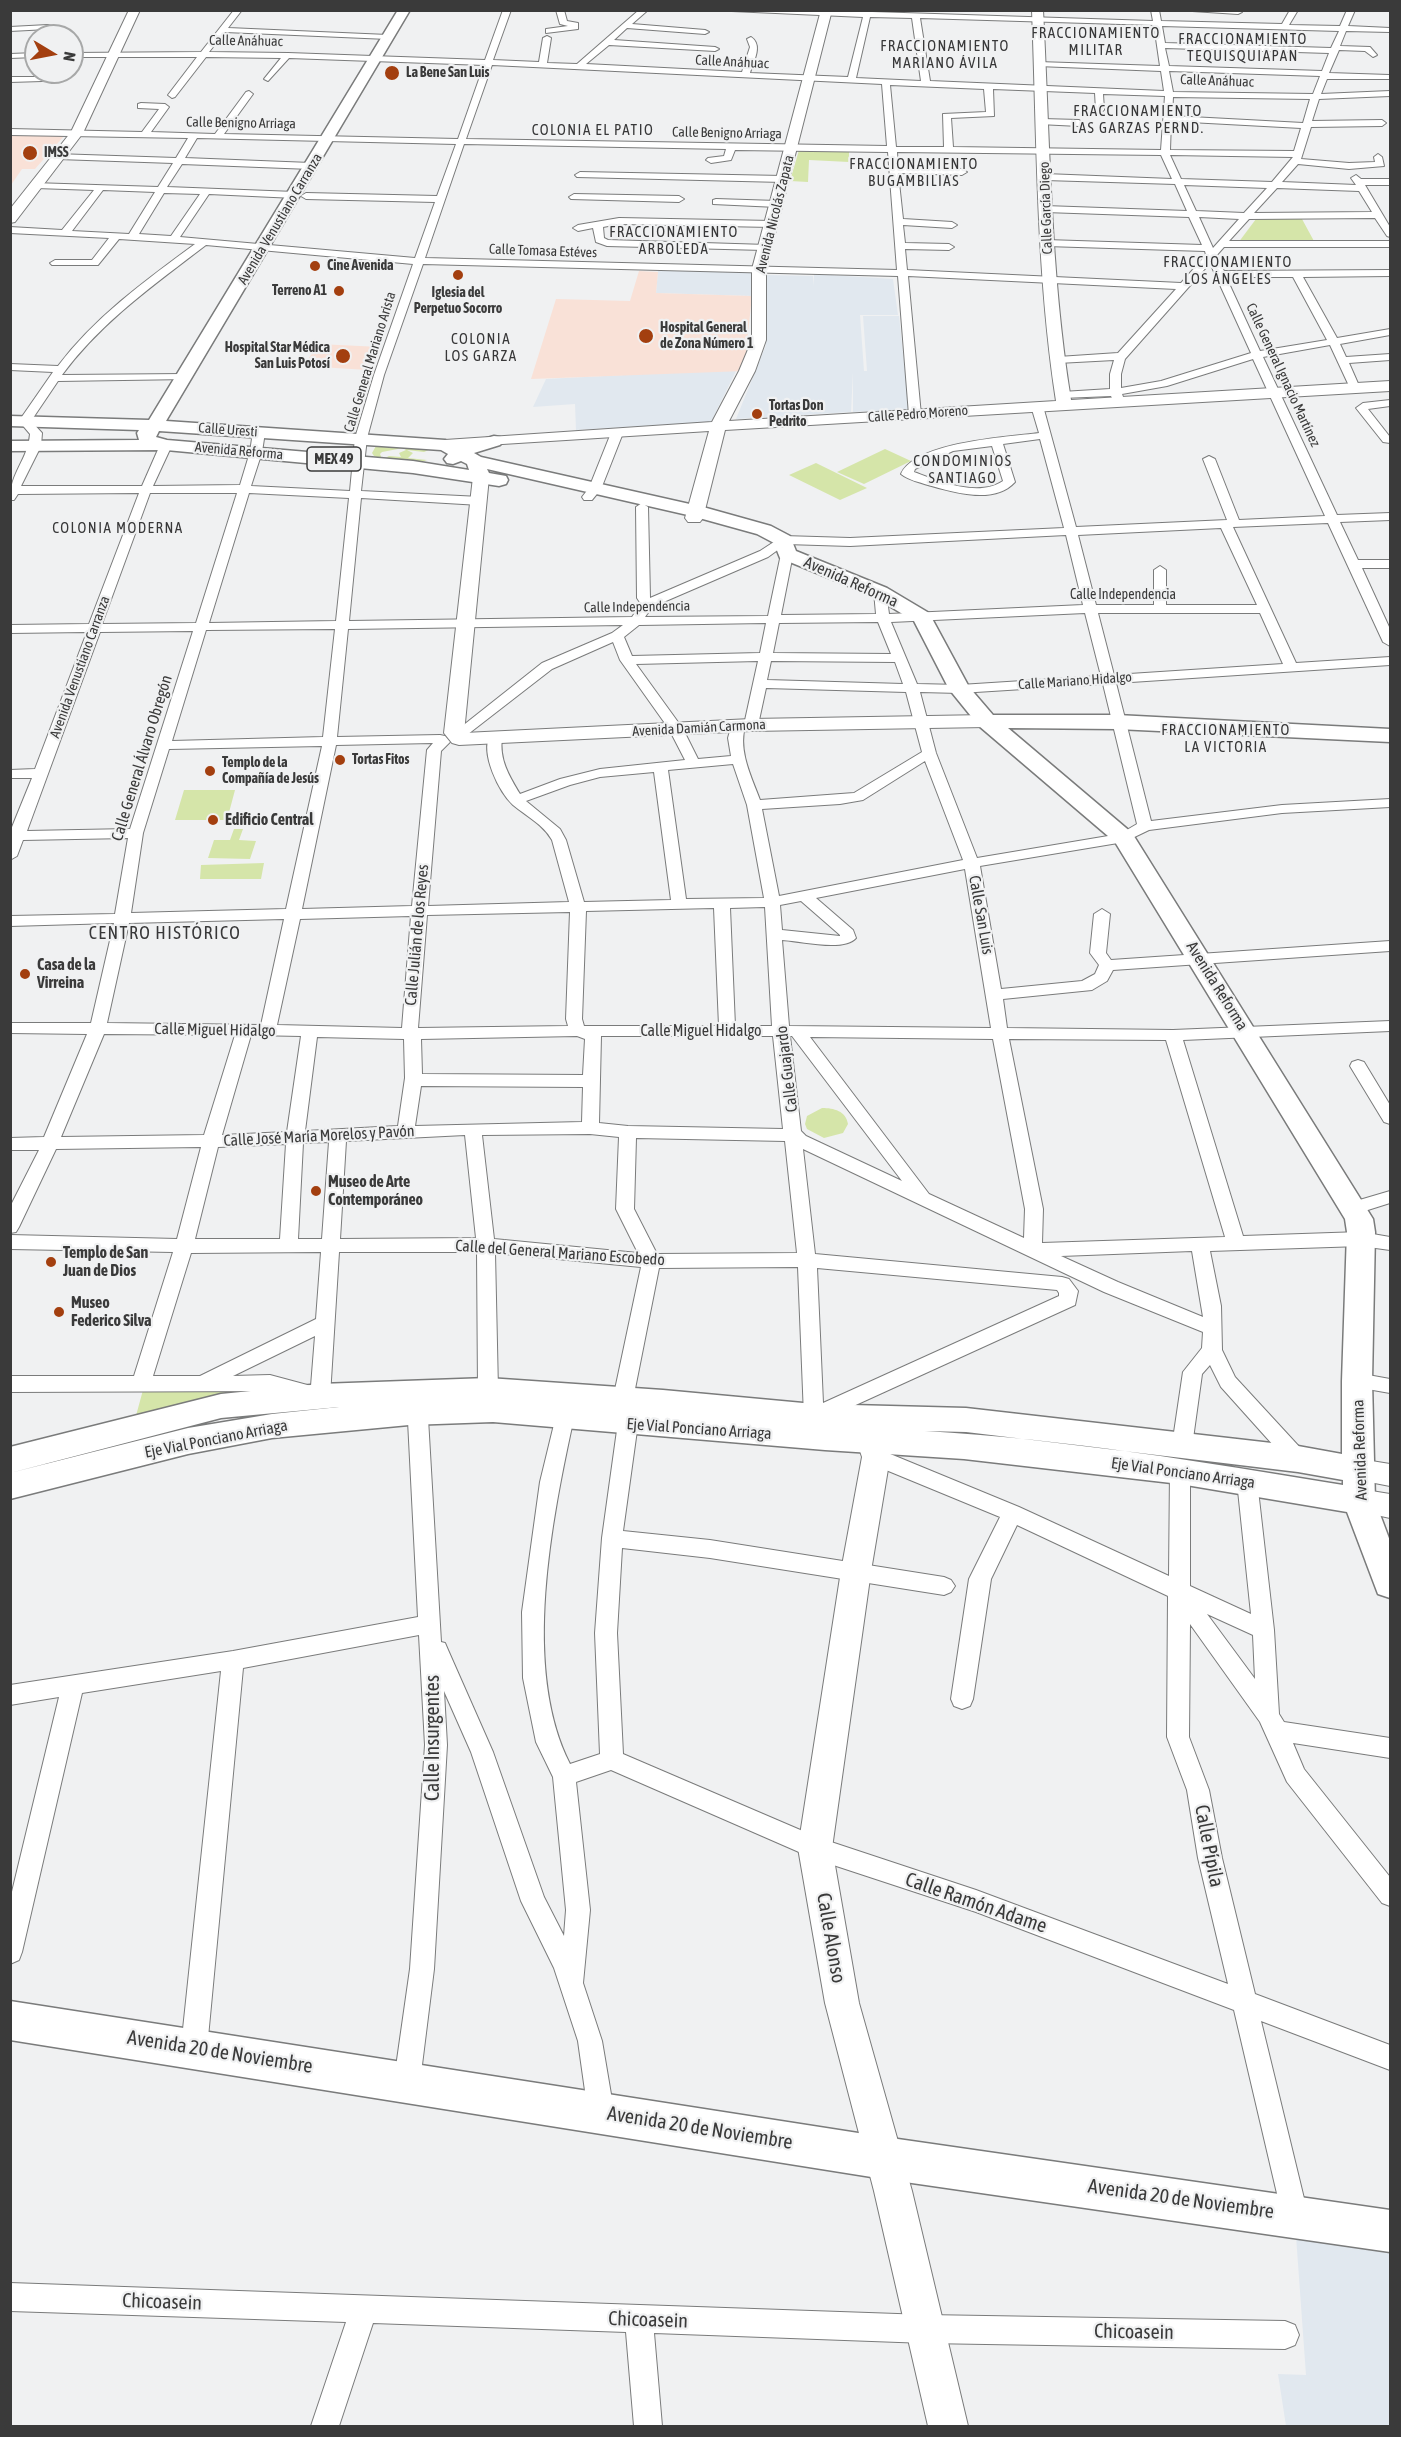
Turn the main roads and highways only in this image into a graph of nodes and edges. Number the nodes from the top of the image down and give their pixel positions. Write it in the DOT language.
graph roads {
  1 [pos="404,10"];
  2 [pos="418,10"];
  3 [pos="335,138"];
  4 [pos="300,195"];
  5 [pos="270,248"];
  6 [pos="18,421"];
  7 [pos="77,422"];
  8 [pos="161,426"];
  9 [pos="234,430"];
  10 [pos="494,441"];
  11 [pos="10,446"];
  12 [pos="63,446"];
  13 [pos="165,446"];
  14 [pos="452,448"];
  15 [pos="219,449"];
  16 [pos="413,467"];
  17 [pos="478,469"];
  18 [pos="591,493"];
  19 [pos="695,514"];
  20 [pos="990,724"];
  21 [pos="1216,732"];
  22 [pos="1390,735"];
  23 [pos="1390,745"];
  24 [pos="418,1403"];
  25 [pos="626,1411"];
  26 [pos="1181,1458"];
  27 [pos="10,1460"];
  28 [pos="10,1485"];
  29 [pos="1370,1492"];
  30 [pos="1390,1584"];
  31 [pos="10,2020"];
  32 [pos="1390,2231"];
  1 -- 3 [label="main road, Avenida Venustiano Carranza"];
  2 -- 3 [label="main road, Avenida Venustiano Carranza"];
  3 -- 4 [label="main road, Avenida Venustiano Carranza"];
  3 -- 4 [label="main road, Avenida Venustiano Carranza"];
  4 -- 5 [label="main road, Avenida Venustiano Carranza"];
  5 -- 8 [label="main road, Avenida Venustiano Carranza"];
  5 -- 8 [label="main road, Avenida Venustiano Carranza"];
  6 -- 7 [label="main road, Calle Uresti"];
  7 -- 8 [label="main road, Calle Uresti"];
  7 -- 12 [label="main road"];
  8 -- 9 [label="main road, Calle Uresti"];
  8 -- 13 [label="main road"];
  9 -- 14 [label="main road, Calle Uresti"];
  9 -- 15 [label="main road"];
  10 -- 14 [label="main road"];
  11 -- 12 [label="main road, Avenida Reforma / MEX 49"];
  12 -- 13 [label="main road, Avenida Reforma / MEX 49"];
  13 -- 15 [label="main road, Avenida Reforma / MEX 49"];
  14 -- 16 [label="main road"];
  14 -- 17 [label="main road"];
  15 -- 16 [label="main road, Avenida Reforma / MEX 49"];
  16 -- 17 [label="main road, Avenida Reforma / MEX 49"];
  17 -- 18 [label="main road, Avenida Reforma"];
  18 -- 19 [label="main road, Avenida Reforma"];
  18 -- 19 [label="main road, Avenida Reforma"];
  19 -- 20 [label="main road, Avenida Reforma"];
  20 -- 21 [label="main road, Avenida Damián Carmona"];
  20 -- 29 [label="main road, Avenida Reforma"];
  21 -- 22 [label="main road, Avenida Damián Carmona"];
  21 -- 23 [label="main road, Avenida Damián Carmona"];
  24 -- 25 [label="main road, Eje Vial Ponciano Arriaga"];
  24 -- 25 [label="main road, Eje Vial Ponciano Arriaga"];
  24 -- 27 [label="main road, Eje Vial Ponciano Arriaga"];
  24 -- 28 [label="main road, Eje Vial Ponciano Arriaga"];
  25 -- 26 [label="main road, Eje Vial Ponciano Arriaga"];
  25 -- 26 [label="main road, Eje Vial Ponciano Arriaga"];
  26 -- 29 [label="main road, Eje Vial Ponciano Arriaga"];
  26 -- 29 [label="main road, Eje Vial Ponciano Arriaga"];
  29 -- 30 [label="main road, Avenida Reforma"];
  31 -- 32 [label="main road, Avenida 20 de Noviembre"];
}
